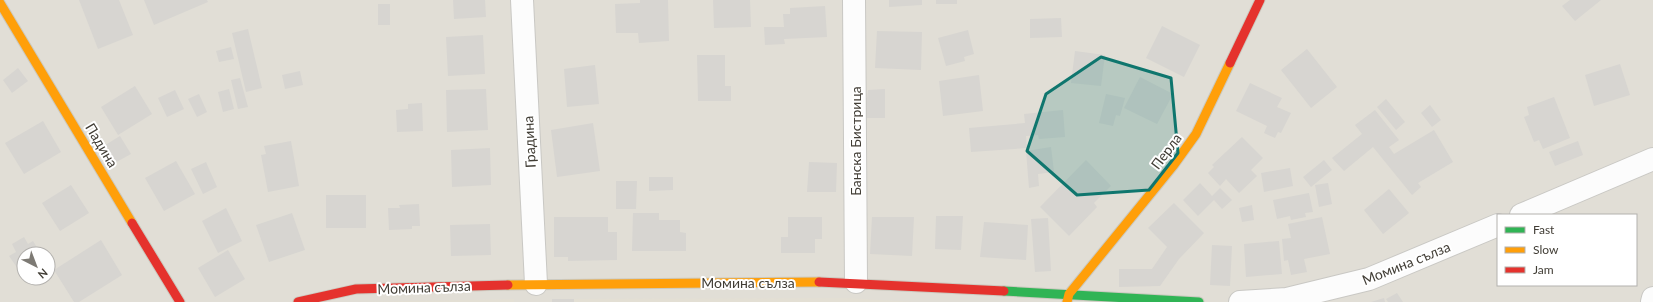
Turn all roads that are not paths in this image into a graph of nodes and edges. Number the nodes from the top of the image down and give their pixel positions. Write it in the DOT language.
graph roads {
  1 [pos="522,0"];
  2 [pos="854,0"];
  3 [pos="1260,0"];
  4 [pos="0,3"];
  5 [pos="1653,159"];
  6 [pos="1523,214"];
  7 [pos="1497,225"];
  8 [pos="856,282"];
  9 [pos="536,284"];
  10 [pos="1068,298"];
  11 [pos="1653,298"];
  12 [pos="180,302"];
  13 [pos="298,302"];
  14 [pos="1199,302"];
  15 [pos="1240,302"];
  16 [pos="1652,302"];
  1 -- 9 [label="street, Градина"];
  2 -- 8 [label="street, Банска Бистрица"];
  3 -- 10 [label="street, Перла"];
  4 -- 12 [label="street, Падина"];
  5 -- 6 [label="street"];
  7 -- 15 [label="street, Момина сълза"];
  8 -- 9 [label="street, Момина сълза"];
  8 -- 10 [label="street, Момина сълза"];
  9 -- 13 [label="street, Момина сълза"];
  10 -- 14 [label="street, Момина сълза"];
  11 -- 16 [label="street"];
}
